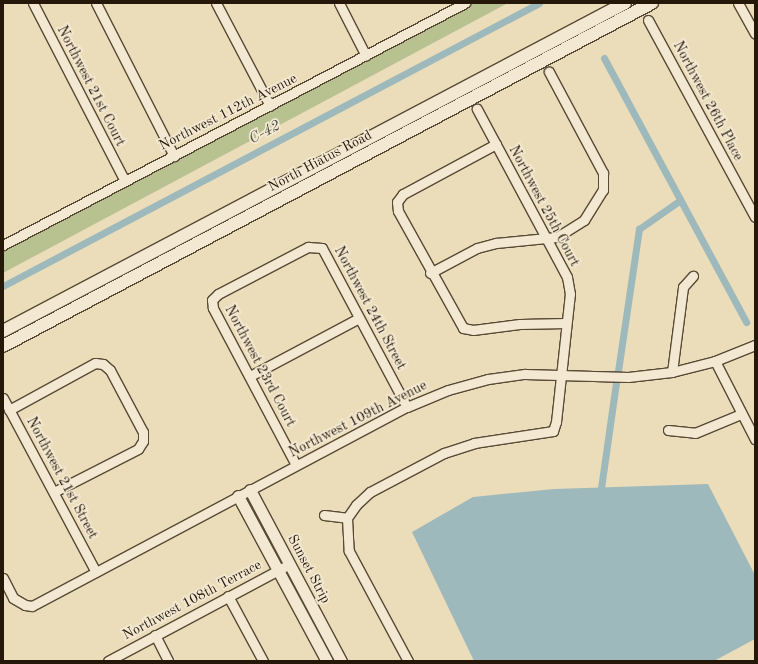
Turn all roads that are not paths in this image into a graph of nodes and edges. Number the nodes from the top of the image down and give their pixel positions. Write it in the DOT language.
graph roads {
  1 [pos="33,3"];
  2 [pos="96,3"];
  3 [pos="216,3"];
  4 [pos="339,3"];
  5 [pos="625,3"];
  6 [pos="652,3"];
  7 [pos="738,3"];
  8 [pos="462,4"];
  9 [pos="648,20"];
  10 [pos="755,34"];
  11 [pos="366,56"];
  12 [pos="549,72"];
  13 [pos="270,106"];
  14 [pos="477,109"];
  15 [pos="496,144"];
  16 [pos="174,156"];
  17 [pos="125,181"];
  18 [pos="755,218"];
  19 [pos="547,239"];
  20 [pos="3,245"];
  21 [pos="316,245"];
  22 [pos="430,273"];
  23 [pos="108,276"];
  24 [pos="693,276"];
  25 [pos="114,287"];
  26 [pos="359,318"];
  27 [pos="566,323"];
  28 [pos="3,331"];
  29 [pos="755,345"];
  30 [pos="3,346"];
  31 [pos="715,361"];
  32 [pos="672,372"];
  33 [pos="561,374"];
  34 [pos="250,376"];
  35 [pos="3,398"];
  36 [pos="407,407"];
  37 [pos="9,410"];
  38 [pos="742,414"];
  39 [pos="668,430"];
  40 [pos="755,439"];
  41 [pos="296,465"];
  42 [pos="250,490"];
  43 [pos="54,492"];
  44 [pos="238,496"];
  45 [pos="324,515"];
  46 [pos="348,518"];
  47 [pos="290,564"];
  48 [pos="278,570"];
  49 [pos="96,572"];
  50 [pos="3,578"];
  51 [pos="228,596"];
  52 [pos="155,635"];
  53 [pos="108,661"];
  54 [pos="168,661"];
  55 [pos="263,661"];
  56 [pos="326,661"];
  57 [pos="341,661"];
  58 [pos="408,661"];
  1 -- 17 [label="street, Northwest 21st Court"];
  2 -- 16 [label="street"];
  3 -- 13 [label="street"];
  4 -- 11 [label="street"];
  5 -- 23 [label="main road, North Hiatus Road"];
  6 -- 25 [label="main road, North Hiatus Road"];
  7 -- 10 [label="street"];
  8 -- 11 [label="street, Northwest 112th Avenue"];
  9 -- 18 [label="street, Northwest 26th Place"];
  11 -- 13 [label="street, Northwest 112th Avenue"];
  12 -- 19 [label="street"];
  13 -- 16 [label="street, Northwest 112th Avenue"];
  14 -- 15 [label="street, Northwest 25th Court"];
  15 -- 19 [label="street, Northwest 25th Court"];
  15 -- 22 [label="street"];
  16 -- 17 [label="street, Northwest 112th Avenue"];
  17 -- 20 [label="street, Northwest 112th Avenue"];
  19 -- 22 [label="street"];
  19 -- 27 [label="street, Northwest 25th Court"];
  21 -- 26 [label="street, Northwest 24th Street"];
  21 -- 34 [label="street, Northwest 23rd Court"];
  22 -- 27 [label="street"];
  23 -- 25 [label="main road"];
  23 -- 28 [label="main road, North Hiatus Road"];
  24 -- 32 [label="street"];
  25 -- 30 [label="main road, North Hiatus Road"];
  26 -- 34 [label="street"];
  26 -- 36 [label="street, Northwest 24th Street"];
  27 -- 33 [label="street, Northwest 25th Court"];
  29 -- 31 [label="street, Northwest 109th Avenue"];
  31 -- 32 [label="street, Northwest 109th Avenue"];
  31 -- 38 [label="street"];
  32 -- 33 [label="street, Northwest 109th Avenue"];
  33 -- 36 [label="street, Northwest 109th Avenue"];
  33 -- 46 [label="street, Northwest 25th Court"];
  34 -- 41 [label="street, Northwest 23rd Court"];
  35 -- 37 [label="street, Northwest 21st Street"];
  36 -- 41 [label="street, Northwest 109th Avenue"];
  37 -- 43 [label="street, Northwest 21st Street"];
  37 -- 43 [label="street"];
  38 -- 39 [label="street"];
  38 -- 40 [label="street"];
  41 -- 42 [label="street, Northwest 109th Avenue"];
  42 -- 44 [label="street, Northwest 109th Avenue"];
  42 -- 47 [label="street, Sunset Strip"];
  43 -- 49 [label="street, Northwest 21st Street"];
  44 -- 48 [label="street, Sunset Strip"];
  44 -- 49 [label="street, Northwest 109th Avenue"];
  45 -- 46 [label="street"];
  46 -- 58 [label="street"];
  47 -- 48 [label="street, Northwest 108th Terrace"];
  47 -- 57 [label="street, Sunset Strip"];
  48 -- 51 [label="street, Northwest 108th Terrace"];
  48 -- 56 [label="street, Sunset Strip"];
  49 -- 50 [label="street, Northwest 109th Avenue"];
  51 -- 52 [label="street, Northwest 108th Terrace"];
  51 -- 55 [label="street"];
  52 -- 53 [label="street, Northwest 108th Terrace"];
  52 -- 54 [label="street"];
}
